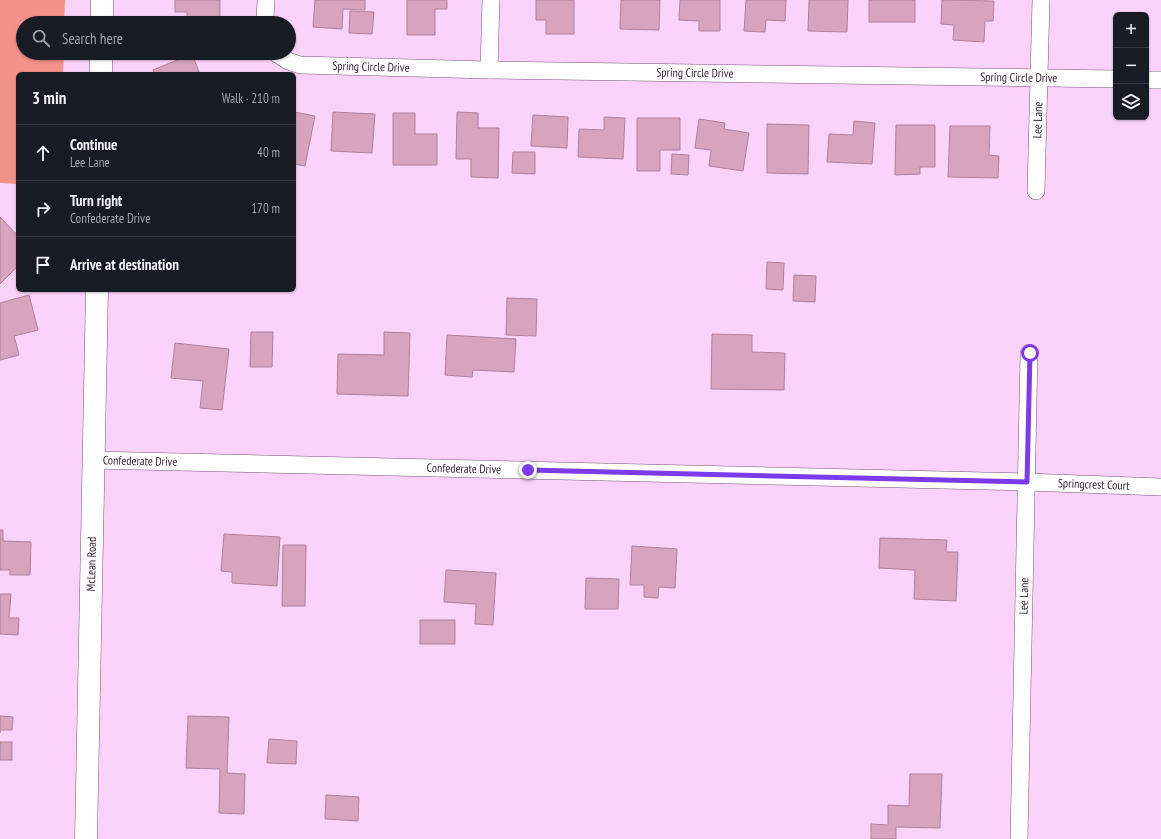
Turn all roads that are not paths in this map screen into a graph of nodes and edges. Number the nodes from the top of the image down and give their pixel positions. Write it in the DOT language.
graph roads {
  1 [pos="102,0"];
  2 [pos="266,0"];
  3 [pos="491,0"];
  4 [pos="1041,0"];
  5 [pos="102,16"];
  6 [pos="265,16"];
  7 [pos="101,60"];
  8 [pos="286,60"];
  9 [pos="489,70"];
  10 [pos="101,72"];
  11 [pos="1040,78"];
  12 [pos="1113,80"];
  13 [pos="1149,80"];
  14 [pos="1161,80"];
  15 [pos="1036,191"];
  16 [pos="97,292"];
  17 [pos="1030,353"];
  18 [pos="94,460"];
  19 [pos="1027,482"];
  20 [pos="1161,487"];
  21 [pos="86,839"];
  22 [pos="1019,839"];
  1 -- 5 [label="street"];
  2 -- 6 [label="street"];
  3 -- 9 [label="street"];
  4 -- 11 [label="street, Lee Lane"];
  7 -- 10 [label="street"];
  8 -- 9 [label="street, Spring Circle Drive"];
  9 -- 11 [label="street, Spring Circle Drive"];
  11 -- 12 [label="street, Spring Circle Drive"];
  11 -- 15 [label="street, Lee Lane"];
  13 -- 14 [label="street"];
  16 -- 18 [label="street, McLean Road"];
  17 -- 19 [label="street, Lee Lane"];
  18 -- 19 [label="street, Confederate Drive"];
  18 -- 21 [label="street, McLean Road"];
  19 -- 20 [label="street, Springcrest Court"];
  19 -- 22 [label="street, Lee Lane"];
}
